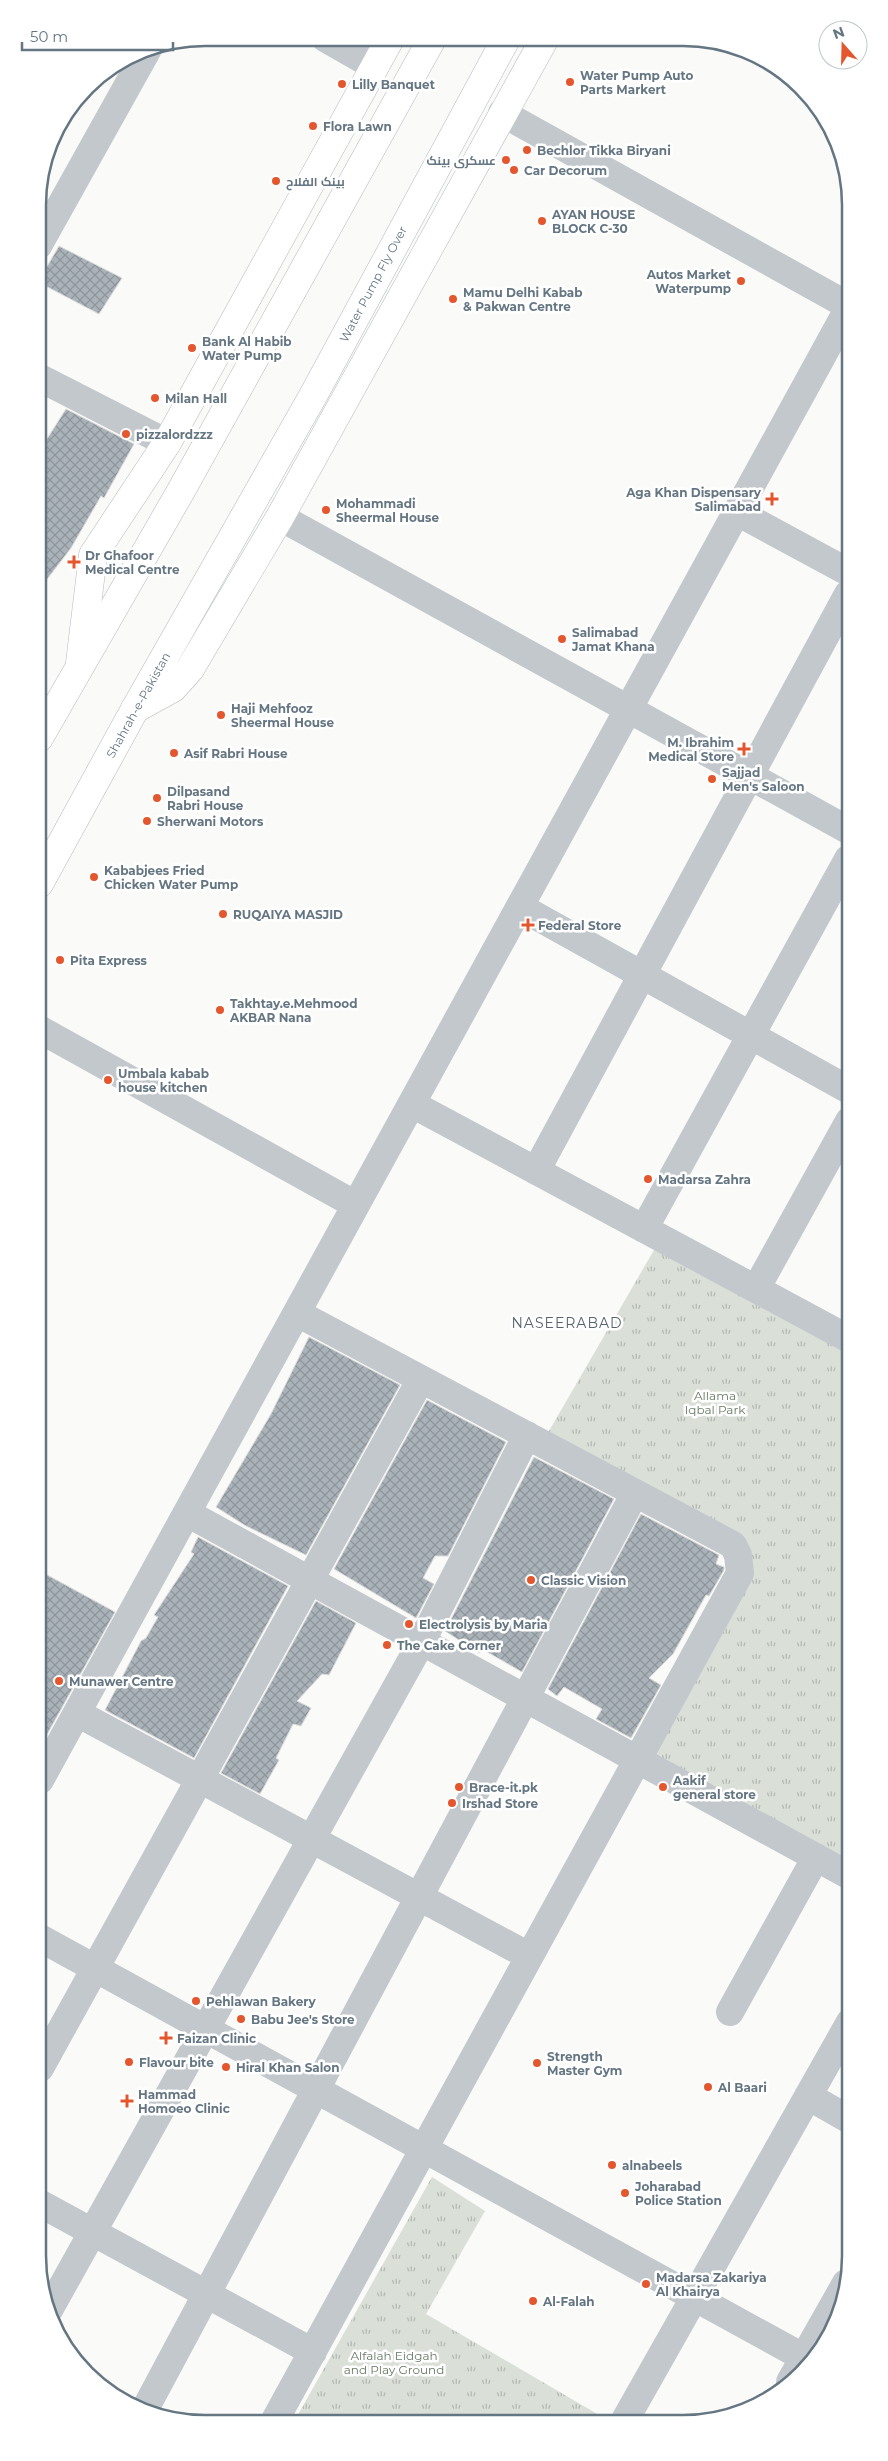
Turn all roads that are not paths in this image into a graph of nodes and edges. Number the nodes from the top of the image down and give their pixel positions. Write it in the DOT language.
graph roads {
  1 [pos="502,46"];
  2 [pos="540,46"];
  3 [pos="340,47"];
  4 [pos="385,47"];
  5 [pos="428,47"];
  6 [pos="143,59"];
  7 [pos="374,66"];
  8 [pos="502,113"];
  9 [pos="47,230"];
  10 [pos="842,302"];
  11 [pos="842,320"];
  12 [pos="47,382"];
  13 [pos="167,443"];
  14 [pos="737,512"];
  15 [pos="280,516"];
  16 [pos="238,528"];
  17 [pos="842,569"];
  18 [pos="842,606"];
  19 [pos="80,664"];
  20 [pos="135,708"];
  21 [pos="629,709"];
  22 [pos="47,724"];
  23 [pos="750,776"];
  24 [pos="842,827"];
  25 [pos="47,870"];
  26 [pos="842,870"];
  27 [pos="520,907"];
  28 [pos="642,975"];
  29 [pos="47,1033"];
  30 [pos="750,1036"];
  31 [pos="842,1086"];
  32 [pos="412,1104"];
  33 [pos="842,1133"];
  34 [pos="536,1171"];
  35 [pos="356,1205"];
  36 [pos="644,1229"];
  37 [pos="756,1289"];
  38 [pos="297,1313"];
  39 [pos="841,1335"];
  40 [pos="421,1379"];
  41 [pos="527,1435"];
  42 [pos="635,1493"];
  43 [pos="187,1513"];
  44 [pos="309,1579"];
  45 [pos="422,1641"];
  46 [pos="525,1698"];
  47 [pos="77,1713"];
  48 [pos="637,1759"];
  49 [pos="46,1769"];
  50 [pos="200,1779"];
  51 [pos="311,1839"];
  52 [pos="816,1857"];
  53 [pos="841,1871"];
  54 [pos="419,1897"];
  55 [pos="46,1941"];
  56 [pos="529,1956"];
  57 [pos="95,1969"];
  58 [pos="730,2012"];
  59 [pos="206,2029"];
  60 [pos="841,2038"];
  61 [pos="46,2057"];
  62 [pos="316,2090"];
  63 [pos="808,2096"];
  64 [pos="841,2115"];
  65 [pos="424,2149"];
  66 [pos="46,2207"];
  67 [pos="92,2232"];
  68 [pos="207,2294"];
  69 [pos="694,2298"];
  70 [pos="53,2302"];
  71 [pos="832,2311"];
  72 [pos="821,2332"];
  73 [pos="313,2352"];
  74 [pos="804,2358"];
  75 [pos="148,2403"];
  76 [pos="278,2415"];
  77 [pos="628,2415"];
  1 -- 16 [label="main road, Water Pump Fly Over"];
  2 -- 8 [label="main road"];
  3 -- 7 [label="street"];
  4 -- 7 [label="main road"];
  5 -- 19 [label="main road"];
  6 -- 9 [label="street"];
  7 -- 13 [label="main road"];
  8 -- 10 [label="street"];
  8 -- 15 [label="main road"];
  11 -- 14 [label="street"];
  12 -- 13 [label="street"];
  13 -- 19 [label="main road"];
  14 -- 17 [label="street"];
  14 -- 21 [label="street"];
  15 -- 20 [label="main road"];
  15 -- 21 [label="street"];
  16 -- 20 [label="main road, Shahrah-e-Pakistan"];
  18 -- 23 [label="street"];
  19 -- 22 [label="main road"];
  20 -- 25 [label="main road, Shahrah-e-Pakistan"];
  21 -- 23 [label="street"];
  21 -- 27 [label="street"];
  23 -- 24 [label="street"];
  23 -- 28 [label="street"];
  26 -- 30 [label="street"];
  27 -- 28 [label="street"];
  27 -- 32 [label="street"];
  28 -- 30 [label="street"];
  28 -- 34 [label="street"];
  29 -- 35 [label="street"];
  30 -- 31 [label="street"];
  30 -- 36 [label="street"];
  32 -- 34 [label="street"];
  32 -- 35 [label="street"];
  33 -- 37 [label="street"];
  34 -- 36 [label="street"];
  35 -- 38 [label="street"];
  36 -- 37 [label="street"];
  37 -- 39 [label="street"];
  38 -- 40 [label="street"];
  38 -- 43 [label="street"];
  40 -- 41 [label="street"];
  40 -- 44 [label="street"];
  41 -- 42 [label="street"];
  41 -- 45 [label="street"];
  42 -- 46 [label="street"];
  42 -- 48 [label="street"];
  43 -- 44 [label="street"];
  43 -- 47 [label="street"];
  44 -- 45 [label="street"];
  44 -- 50 [label="street"];
  45 -- 46 [label="street"];
  45 -- 51 [label="street"];
  46 -- 48 [label="street"];
  46 -- 54 [label="street"];
  47 -- 49 [label="street"];
  47 -- 50 [label="street"];
  48 -- 52 [label="street"];
  48 -- 56 [label="street"];
  50 -- 51 [label="street"];
  50 -- 57 [label="street"];
  51 -- 54 [label="street"];
  51 -- 59 [label="street"];
  52 -- 53 [label="street"];
  52 -- 58 [label="street"];
  54 -- 56 [label="street"];
  54 -- 62 [label="street"];
  55 -- 57 [label="street"];
  56 -- 65 [label="street"];
  57 -- 59 [label="street"];
  57 -- 61 [label="street"];
  59 -- 62 [label="street"];
  59 -- 67 [label="street"];
  60 -- 63 [label="street"];
  62 -- 65 [label="street"];
  62 -- 68 [label="street"];
  63 -- 64 [label="street"];
  63 -- 69 [label="street"];
  65 -- 69 [label="street"];
  65 -- 73 [label="street"];
  66 -- 67 [label="street"];
  67 -- 68 [label="street"];
  67 -- 70 [label="street"];
  68 -- 73 [label="street"];
  68 -- 75 [label="street"];
  69 -- 74 [label="street"];
  69 -- 77 [label="street"];
  71 -- 72 [label="street"];
  73 -- 76 [label="street"];
}
